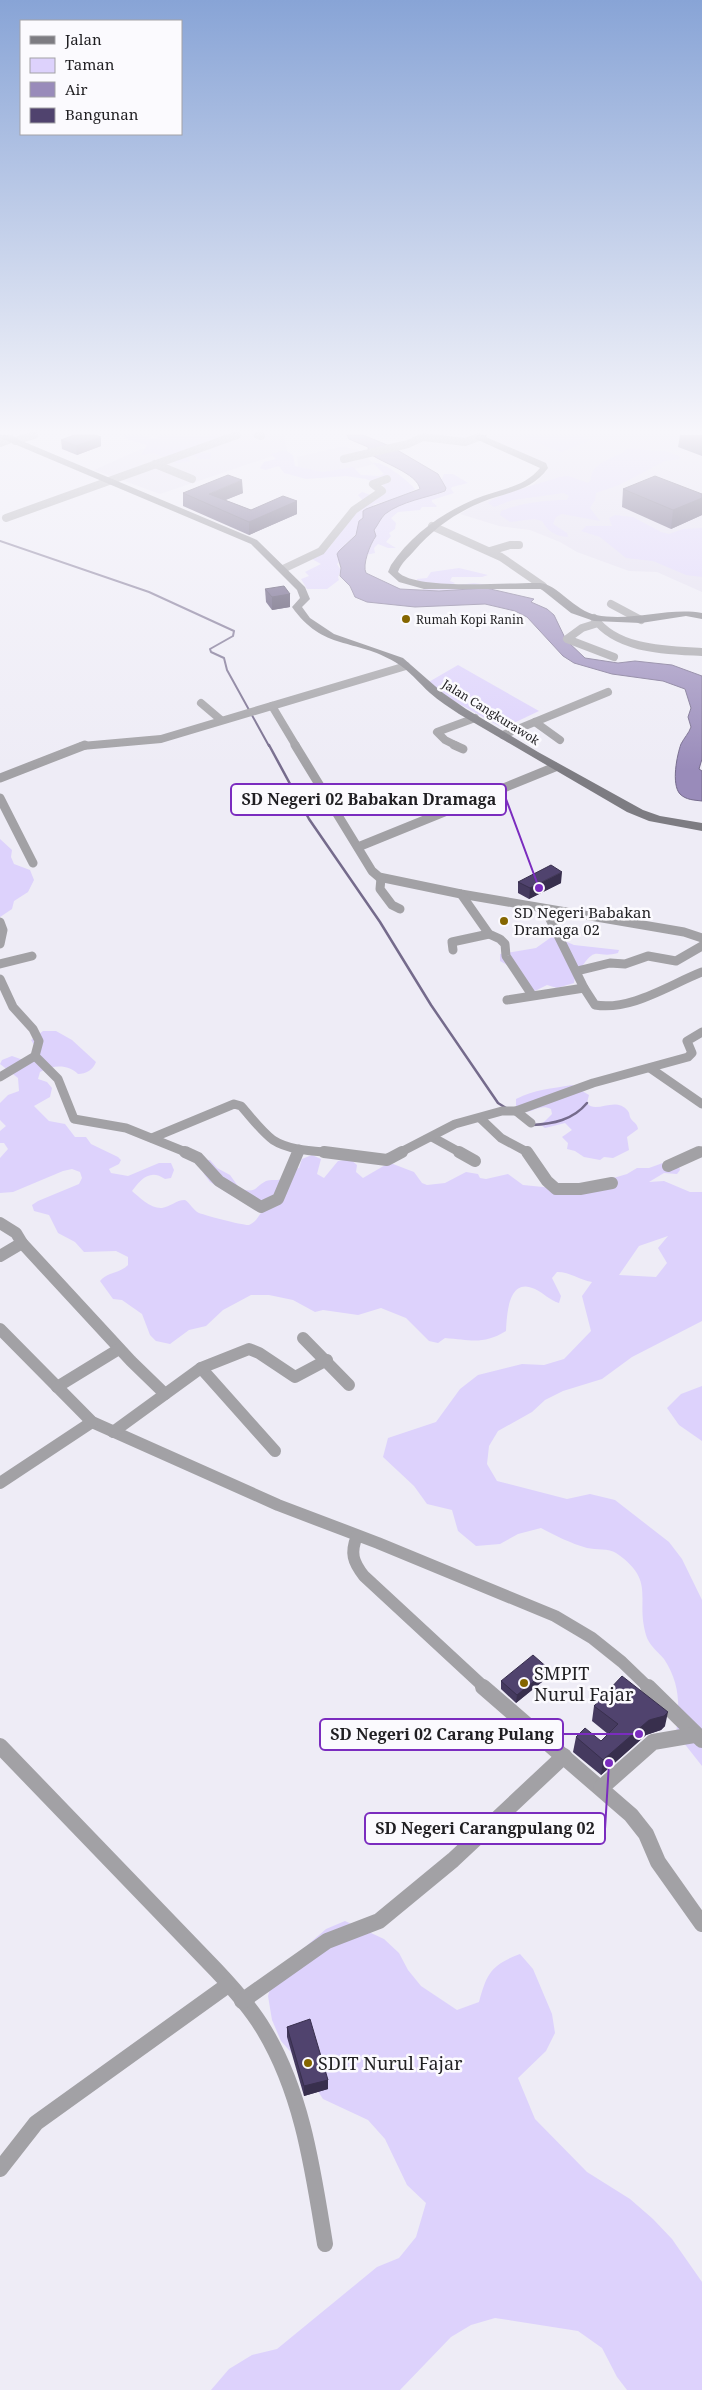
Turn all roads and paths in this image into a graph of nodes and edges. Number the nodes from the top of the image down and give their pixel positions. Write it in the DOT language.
graph roads {
  1 [pos="259,547"];
  2 [pos="325,547"];
  3 [pos="411,547"];
  4 [pos="480,547"];
  5 [pos="505,547"];
  6 [pos="490,551"];
  7 [pos="283,569"];
  8 [pos="543,586"];
  9 [pos="611,604"];
  10 [pos="702,616"];
  11 [pos="641,620"];
  12 [pos="596,621"];
  13 [pos="702,652"];
  14 [pos="614,657"];
  15 [pos="406,666"];
  16 [pos="608,692"];
  17 [pos="200,703"];
  18 [pos="272,706"];
  19 [pos="475,718"];
  20 [pos="221,720"];
  21 [pos="534,722"];
  22 [pos="503,734"];
  23 [pos="560,740"];
  24 [pos="464,749"];
  25 [pos="555,767"];
  26 [pos="0,778"];
  27 [pos="0,798"];
  28 [pos="702,827"];
  29 [pos="358,847"];
  30 [pos="33,862"];
  31 [pos="381,878"];
  32 [pos="461,894"];
  33 [pos="400,909"];
  34 [pos="545,909"];
  35 [pos="0,922"];
  36 [pos="489,934"];
  37 [pos="702,938"];
  38 [pos="0,944"];
  39 [pos="702,946"];
  40 [pos="453,950"];
  41 [pos="32,956"];
  42 [pos="0,964"];
  43 [pos="577,970"];
  44 [pos="702,972"];
  45 [pos="0,979"];
  46 [pos="584,988"];
  47 [pos="532,995"];
  48 [pos="507,1000"];
  49 [pos="702,1032"];
  50 [pos="35,1056"];
  51 [pos="650,1068"];
  52 [pos="0,1078"];
  53 [pos="702,1104"];
  54 [pos="515,1111"];
  55 [pos="480,1118"];
  56 [pos="531,1123"];
  57 [pos="432,1137"];
  58 [pos="152,1138"];
  59 [pos="299,1149"];
  60 [pos="702,1151"];
  61 [pos="475,1161"];
  62 [pos="668,1166"];
  63 [pos="612,1183"];
  64 [pos="0,1223"];
  65 [pos="22,1243"];
  66 [pos="0,1256"];
  67 [pos="0,1329"];
  68 [pos="303,1338"];
  69 [pos="119,1349"];
  70 [pos="327,1360"];
  71 [pos="201,1368"];
  72 [pos="349,1385"];
  73 [pos="57,1387"];
  74 [pos="165,1394"];
  75 [pos="92,1422"];
  76 [pos="113,1432"];
  77 [pos="275,1451"];
  78 [pos="0,1484"];
  79 [pos="357,1536"];
  80 [pos="698,1737"];
  81 [pos="0,1746"];
  82 [pos="564,1756"];
  83 [pos="601,1788"];
  84 [pos="702,1924"];
  85 [pos="228,1985"];
  86 [pos="242,2001"];
  87 [pos="0,2169"];
  88 [pos="325,2244"];
  1 -- 7 [label="street, Jalan Cangkurawok"];
  2 -- 7 [label="street"];
  3 -- 8 [label="street"];
  4 -- 6 [label="street"];
  5 -- 6 [label="street"];
  6 -- 8 [label="street"];
  7 -- 15 [label="street, Jalan Cangkurawok"];
  8 -- 12 [label="street"];
  9 -- 11 [label="street"];
  10 -- 11 [label="street"];
  11 -- 12 [label="street"];
  12 -- 13 [label="street"];
  12 -- 14 [label="street"];
  15 -- 18 [label="street"];
  15 -- 19 [label="street, Jalan Cangkurawok"];
  16 -- 21 [label="street"];
  17 -- 20 [label="street"];
  18 -- 20 [label="street"];
  18 -- 29 [label="street"];
  19 -- 22 [label="street, Jalan Cangkurawok"];
  19 -- 24 [label="street"];
  20 -- 26 [label="street"];
  21 -- 22 [label="street"];
  21 -- 23 [label="street"];
  22 -- 25 [label="street, Jalan Cangkurawok"];
  25 -- 28 [label="street, Jalan Cangkurawok"];
  25 -- 29 [label="street"];
  27 -- 30 [label="street"];
  29 -- 31 [label="street"];
  31 -- 32 [label="street"];
  31 -- 33 [label="street"];
  32 -- 34 [label="street"];
  32 -- 36 [label="street"];
  34 -- 37 [label="street"];
  34 -- 43 [label="street"];
  35 -- 38 [label="street"];
  36 -- 40 [label="street"];
  36 -- 47 [label="street"];
  39 -- 43 [label="street"];
  41 -- 42 [label="street"];
  43 -- 46 [label="street"];
  44 -- 46 [label="street"];
  45 -- 50 [label="street"];
  46 -- 47 [label="street"];
  47 -- 48 [label="street"];
  49 -- 51 [label="street"];
  50 -- 52 [label="street"];
  50 -- 58 [label="street"];
  51 -- 53 [label="street"];
  51 -- 54 [label="street"];
  54 -- 55 [label="street"];
  54 -- 56 [label="street"];
  55 -- 57 [label="street"];
  55 -- 63 [label="street"];
  57 -- 59 [label="street"];
  57 -- 61 [label="street"];
  58 -- 59 [label="street"];
  58 -- 59 [label="street"];
  60 -- 62 [label="street"];
  64 -- 65 [label="street"];
  65 -- 66 [label="street"];
  65 -- 69 [label="street"];
  67 -- 73 [label="street"];
  68 -- 70 [label="street"];
  69 -- 73 [label="street"];
  69 -- 74 [label="street"];
  70 -- 71 [label="street"];
  70 -- 72 [label="street"];
  71 -- 74 [label="street"];
  71 -- 77 [label="street"];
  73 -- 75 [label="street"];
  74 -- 76 [label="street"];
  75 -- 76 [label="street"];
  75 -- 78 [label="street"];
  76 -- 79 [label="street"];
  79 -- 80 [label="street"];
  79 -- 82 [label="street"];
  80 -- 83 [label="street"];
  81 -- 85 [label="street"];
  82 -- 83 [label="street"];
  82 -- 86 [label="street"];
  83 -- 84 [label="street"];
  85 -- 86 [label="street"];
  85 -- 87 [label="street"];
  86 -- 88 [label="street"];
}
